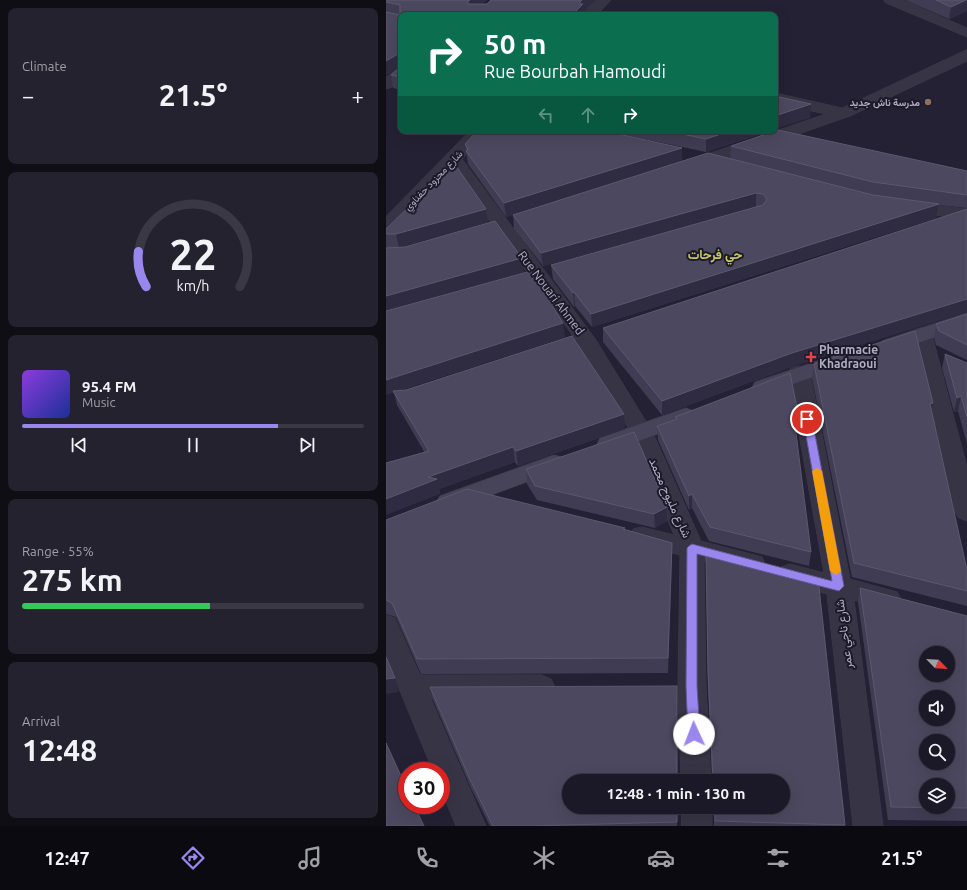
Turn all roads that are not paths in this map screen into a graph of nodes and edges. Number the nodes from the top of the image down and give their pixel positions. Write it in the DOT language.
graph roads {
  1 [pos="604,0"];
  2 [pos="891,0"];
  3 [pos="592,12"];
  4 [pos="967,16"];
  5 [pos="949,25"];
  6 [pos="967,33"];
  7 [pos="967,55"];
  8 [pos="398,75"];
  9 [pos="386,84"];
  10 [pos="386,90"];
  11 [pos="398,92"];
  12 [pos="778,99"];
  13 [pos="844,113"];
  14 [pos="476,134"];
  15 [pos="678,153"];
  16 [pos="453,159"];
  17 [pos="708,160"];
  18 [pos="738,168"];
  19 [pos="674,171"];
  20 [pos="892,205"];
  21 [pos="967,215"];
  22 [pos="930,227"];
  23 [pos="386,228"];
  24 [pos="547,273"];
  25 [pos="516,282"];
  26 [pos="967,319"];
  27 [pos="594,337"];
  28 [pos="924,343"];
  29 [pos="564,347"];
  30 [pos="947,360"];
  31 [pos="798,373"];
  32 [pos="746,393"];
  33 [pos="701,410"];
  34 [pos="642,432"];
  35 [pos="468,494"];
  36 [pos="506,503"];
  37 [pos="430,508"];
  38 [pos="967,512"];
  39 [pos="623,531"];
  40 [pos="692,548"];
  41 [pos="839,586"];
  42 [pos="907,603"];
  43 [pos="386,626"];
  44 [pos="412,687"];
  45 [pos="564,687"];
  46 [pos="695,774"];
  47 [pos="697,814"];
  48 [pos="471,826"];
  49 [pos="698,826"];
  50 [pos="868,826"];
  1 -- 3 [label="street"];
  2 -- 5 [label="street"];
  4 -- 5 [label="street"];
  5 -- 6 [label="street"];
  7 -- 13 [label="street"];
  8 -- 9 [label="street"];
  10 -- 11 [label="street"];
  12 -- 13 [label="street"];
  13 -- 17 [label="street"];
  14 -- 16 [label="street, شارع محزود حفناوي"];
  15 -- 17 [label="street"];
  16 -- 23 [label="street, شارع محزود حفناوي"];
  16 -- 24 [label="street, Rue Nouari Ahmed"];
  17 -- 18 [label="street"];
  17 -- 19 [label="street"];
  20 -- 21 [label="street"];
  21 -- 22 [label="street"];
  24 -- 25 [label="street"];
  24 -- 27 [label="street, Rue Nouari Ahmed"];
  26 -- 28 [label="street"];
  27 -- 29 [label="street"];
  27 -- 34 [label="street, Rue Nouari Ahmed"];
  28 -- 30 [label="street"];
  28 -- 31 [label="street"];
  28 -- 38 [label="street"];
  31 -- 32 [label="street"];
  31 -- 41 [label="street, شارع ناجي عمر"];
  33 -- 34 [label="street"];
  34 -- 35 [label="street"];
  34 -- 40 [label="street, شارع مليوح محمد"];
  35 -- 36 [label="street"];
  35 -- 37 [label="street"];
  39 -- 40 [label="street"];
  40 -- 41 [label="street"];
  40 -- 46 [label="street, شارع مليوح محمد"];
  41 -- 42 [label="street"];
  41 -- 50 [label="street, شارع ناجي عمر"];
  43 -- 44 [label="street"];
  44 -- 45 [label="street"];
  44 -- 48 [label="street"];
  47 -- 49 [label="street"];
}
